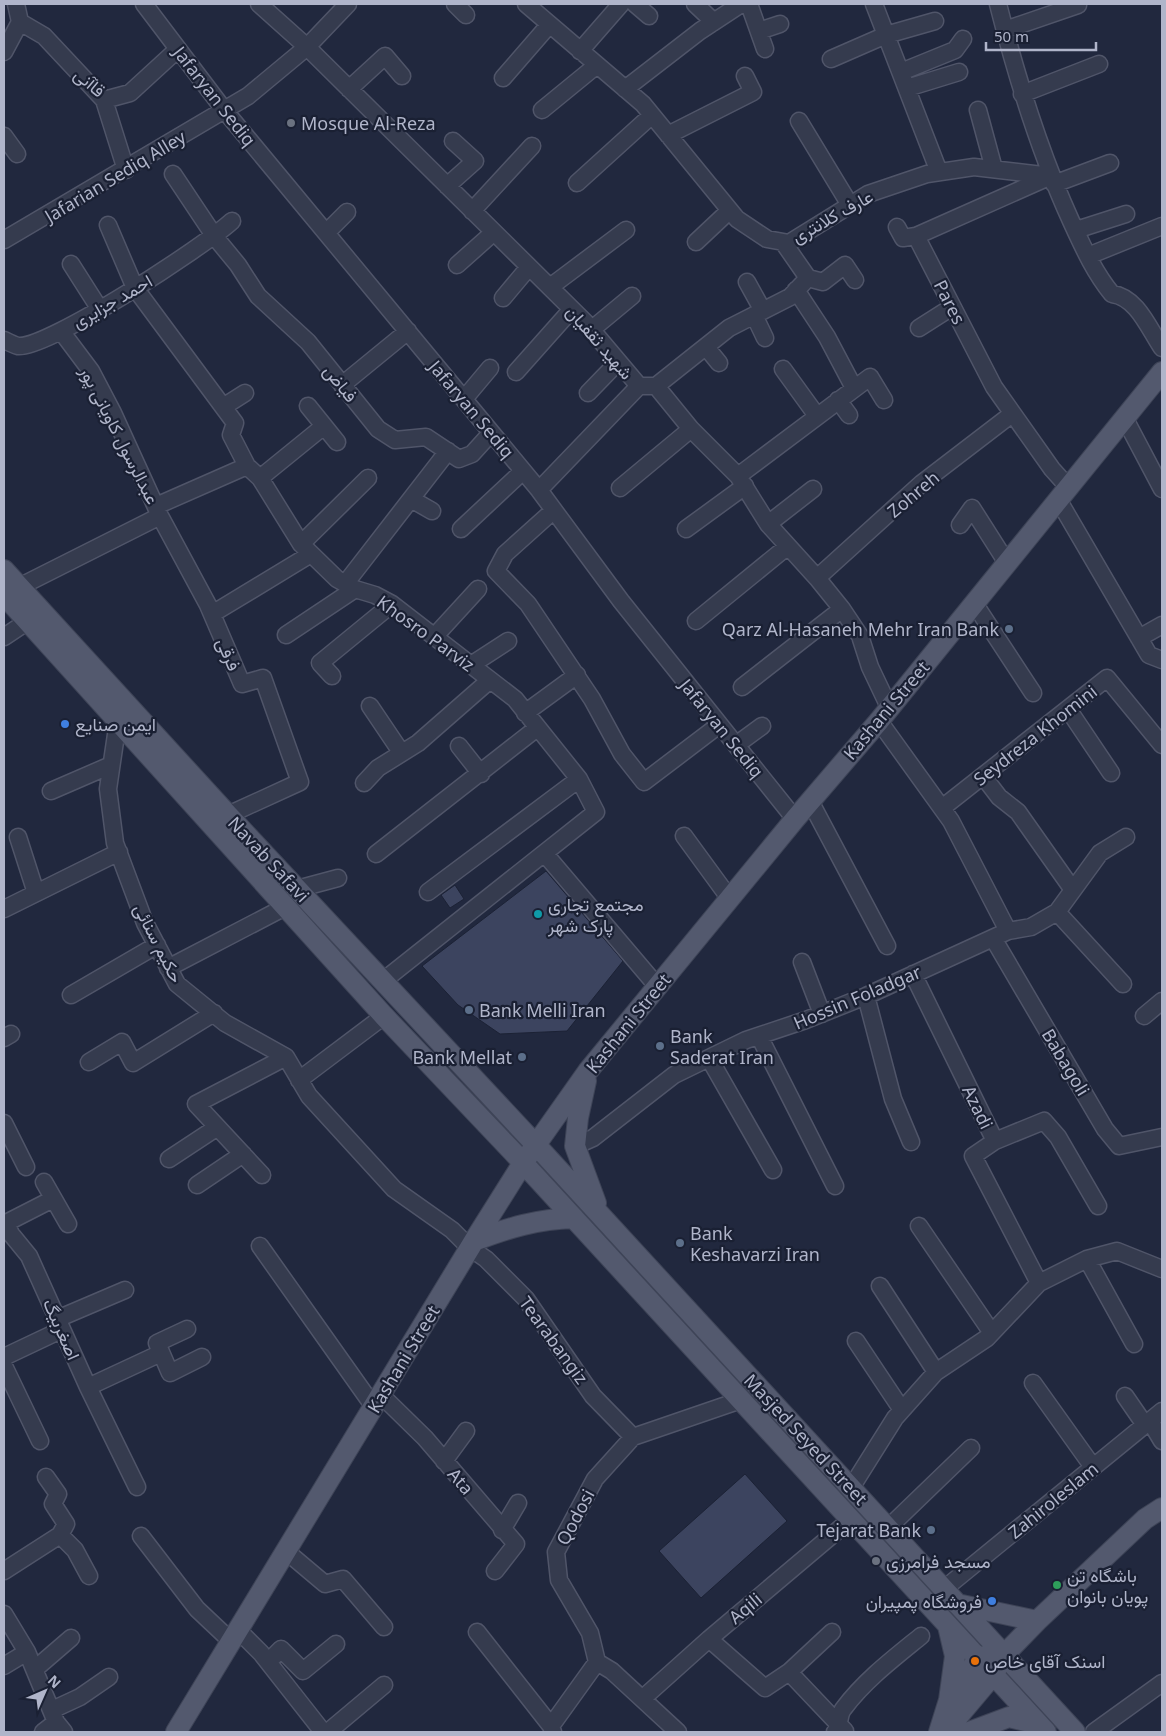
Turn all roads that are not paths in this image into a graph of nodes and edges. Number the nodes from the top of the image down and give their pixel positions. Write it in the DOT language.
graph roads {
  1 [pos="16,4"];
  2 [pos="144,4"];
  3 [pos="259,4"];
  4 [pos="348,4"];
  5 [pos="526,4"];
  6 [pos="622,4"];
  7 [pos="635,4"];
  8 [pos="695,4"];
  9 [pos="742,4"];
  10 [pos="749,4"];
  11 [pos="874,4"];
  12 [pos="998,4"];
  13 [pos="1078,5"];
  14 [pos="649,16"];
  15 [pos="935,21"];
  16 [pos="20,22"];
  17 [pos="714,22"];
  18 [pos="780,24"];
  19 [pos="549,25"];
  20 [pos="1005,30"];
  21 [pos="759,31"];
  22 [pos="886,36"];
  23 [pos="963,39"];
  24 [pos="307,47"];
  25 [pos="178,49"];
  26 [pos="765,49"];
  27 [pos="580,51"];
  28 [pos="4,52"];
  29 [pos="831,60"];
  30 [pos="1099,64"];
  31 [pos="597,65"];
  32 [pos="901,72"];
  33 [pos="959,72"];
  34 [pos="402,76"];
  35 [pos="745,76"];
  36 [pos="503,78"];
  37 [pos="907,88"];
  38 [pos="349,89"];
  39 [pos="626,89"];
  40 [pos="1022,94"];
  41 [pos="104,100"];
  42 [pos="225,110"];
  43 [pos="542,110"];
  44 [pos="978,110"];
  45 [pos="652,115"];
  46 [pos="799,121"];
  47 [pos="668,135"];
  48 [pos="4,136"];
  49 [pos="453,141"];
  50 [pos="532,146"];
  51 [pos="17,154"];
  52 [pos="1110,162"];
  53 [pos="994,169"];
  54 [pos="126,170"];
  55 [pos="939,172"];
  56 [pos="174,174"];
  57 [pos="1053,180"];
  58 [pos="577,182"];
  59 [pos="447,186"];
  60 [pos="850,204"];
  61 [pos="472,211"];
  62 [pos="729,211"];
  63 [pos="347,212"];
  64 [pos="1126,214"];
  65 [pos="232,221"];
  66 [pos="108,225"];
  67 [pos="1162,226"];
  68 [pos="897,227"];
  69 [pos="626,230"];
  70 [pos="1076,230"];
  71 [pos="327,232"];
  72 [pos="494,232"];
  73 [pos="6,234"];
  74 [pos="916,236"];
  75 [pos="215,237"];
  76 [pos="696,242"];
  77 [pos="783,242"];
  78 [pos="1088,256"];
  79 [pos="71,264"];
  80 [pos="457,265"];
  81 [pos="529,267"];
  82 [pos="855,280"];
  83 [pos="746,282"];
  84 [pos="802,284"];
  85 [pos="135,288"];
  86 [pos="550,288"];
  87 [pos="632,296"];
  88 [pos="503,298"];
  89 [pos="952,306"];
  90 [pos="100,308"];
  91 [pos="572,309"];
  92 [pos="759,313"];
  93 [pos="919,328"];
  94 [pos="591,330"];
  95 [pos="61,331"];
  96 [pos="408,331"];
  97 [pos="765,338"];
  98 [pos="4,340"];
  99 [pos="706,347"];
  100 [pos="1162,348"];
  101 [pos="618,362"];
  102 [pos="719,363"];
  103 [pos="490,368"];
  104 [pos="783,369"];
  105 [pos="516,372"];
  106 [pos="1162,372"];
  107 [pos="342,385"];
  108 [pos="639,386"];
  109 [pos="656,386"];
  110 [pos="854,388"];
  111 [pos="245,393"];
  112 [pos="588,393"];
  113 [pos="464,400"];
  114 [pos="838,400"];
  115 [pos="884,400"];
  116 [pos="308,406"];
  117 [pos="223,407"];
  118 [pos="1012,414"];
  119 [pos="849,415"];
  120 [pos="817,416"];
  121 [pos="1125,419"];
  122 [pos="324,426"];
  123 [pos="691,429"];
  124 [pos="491,433"];
  125 [pos="337,442"];
  126 [pos="448,452"];
  127 [pos="247,466"];
  128 [pos="523,471"];
  129 [pos="260,478"];
  130 [pos="368,478"];
  131 [pos="741,481"];
  132 [pos="620,488"];
  133 [pos="812,489"];
  134 [pos="1162,489"];
  135 [pos="539,490"];
  136 [pos="1064,495"];
  137 [pos="411,499"];
  138 [pos="554,510"];
  139 [pos="158,511"];
  140 [pos="432,511"];
  141 [pos="768,524"];
  142 [pos="960,525"];
  143 [pos="461,529"];
  144 [pos="686,529"];
  145 [pos="788,546"];
  146 [pos="306,549"];
  147 [pos="1007,562"];
  148 [pos="4,570"];
  149 [pos="817,578"];
  150 [pos="350,587"];
  151 [pos="478,589"];
  152 [pos="11,591"];
  153 [pos="974,603"];
  154 [pos="392,604"];
  155 [pos="842,609"];
  156 [pos="212,614"];
  157 [pos="696,621"];
  158 [pos="28,622"];
  159 [pos="1162,624"];
  160 [pos="286,635"];
  161 [pos="4,637"];
  162 [pos="434,637"];
  163 [pos="1139,638"];
  164 [pos="508,641"];
  165 [pos="1162,660"];
  166 [pos="472,665"];
  167 [pos="332,676"];
  168 [pos="576,676"];
  169 [pos="490,680"];
  170 [pos="742,687"];
  171 [pos="1033,693"];
  172 [pos="370,706"];
  173 [pos="1068,709"];
  174 [pos="525,713"];
  175 [pos="884,714"];
  176 [pos="118,721"];
  177 [pos="719,724"];
  178 [pos="762,726"];
  179 [pos="537,728"];
  180 [pos="1162,745"];
  181 [pos="460,746"];
  182 [pos="736,746"];
  183 [pos="401,752"];
  184 [pos="111,765"];
  185 [pos="1111,773"];
  186 [pos="481,774"];
  187 [pos="983,776"];
  188 [pos="579,779"];
  189 [pos="364,784"];
  190 [pos="51,791"];
  191 [pos="810,801"];
  192 [pos="942,808"];
  193 [pos="228,815"];
  194 [pos="794,819"];
  195 [pos="684,836"];
  196 [pos="18,837"];
  197 [pos="1126,837"];
  198 [pos="119,852"];
  199 [pos="376,854"];
  200 [pos="545,854"];
  201 [pos="338,878"];
  202 [pos="297,889"];
  203 [pos="1073,890"];
  204 [pos="428,892"];
  205 [pos="36,893"];
  206 [pos="730,899"];
  207 [pos="285,907"];
  208 [pos="4,909"];
  209 [pos="1057,912"];
  210 [pos="1000,934"];
  211 [pos="156,945"];
  212 [pos="887,946"];
  213 [pos="802,962"];
  214 [pos="168,968"];
  215 [pos="913,974"];
  216 [pos="382,981"];
  217 [pos="1123,984"];
  218 [pos="657,986"];
  219 [pos="71,995"];
  220 [pos="866,996"];
  221 [pos="1162,1001"];
  222 [pos="214,1013"];
  223 [pos="822,1014"];
  224 [pos="384,1016"];
  225 [pos="1144,1016"];
  226 [pos="760,1036"];
  227 [pos="286,1057"];
  228 [pos="709,1058"];
  229 [pos="89,1062"];
  230 [pos="588,1071"];
  231 [pos="300,1080"];
  232 [pos="4,1123"];
  233 [pos="216,1128"];
  234 [pos="1162,1137"];
  235 [pos="995,1141"];
  236 [pos="911,1142"];
  237 [pos="536,1145"];
  238 [pos="576,1146"];
  239 [pos="244,1154"];
  240 [pos="169,1158"];
  241 [pos="523,1163"];
  242 [pos="26,1167"];
  243 [pos="774,1170"];
  244 [pos="262,1175"];
  245 [pos="44,1182"];
  246 [pos="197,1185"];
  247 [pos="835,1186"];
  248 [pos="54,1199"];
  249 [pos="1098,1206"];
  250 [pos="601,1216"];
  251 [pos="574,1218"];
  252 [pos="68,1224"];
  253 [pos="919,1226"];
  254 [pos="472,1244"];
  255 [pos="260,1246"];
  256 [pos="1090,1265"];
  257 [pos="1162,1269"];
  258 [pos="1039,1284"];
  259 [pos="880,1286"];
  260 [pos="125,1290"];
  261 [pos="59,1325"];
  262 [pos="187,1329"];
  263 [pos="992,1333"];
  264 [pos="856,1341"];
  265 [pos="1134,1344"];
  266 [pos="161,1353"];
  267 [pos="4,1357"];
  268 [pos="202,1357"];
  269 [pos="4,1366"];
  270 [pos="936,1372"];
  271 [pos="1033,1382"];
  272 [pos="88,1387"];
  273 [pos="1124,1396"];
  274 [pos="741,1400"];
  275 [pos="378,1401"];
  276 [pos="898,1416"];
  277 [pos="1152,1419"];
  278 [pos="466,1431"];
  279 [pos="633,1437"];
  280 [pos="40,1441"];
  281 [pos="1162,1441"];
  282 [pos="971,1448"];
  283 [pos="444,1461"];
  284 [pos="1093,1467"];
  285 [pos="46,1477"];
  286 [pos="137,1487"];
  287 [pos="851,1488"];
  288 [pos="518,1503"];
  289 [pos="1162,1508"];
  290 [pos="850,1520"];
  291 [pos="888,1528"];
  292 [pos="502,1530"];
  293 [pos="60,1535"];
  294 [pos="141,1536"];
  295 [pos="287,1552"];
  296 [pos="4,1571"];
  297 [pos="494,1571"];
  298 [pos="89,1576"];
  299 [pos="950,1597"];
  300 [pos="4,1614"];
  301 [pos="1037,1621"];
  302 [pos="948,1626"];
  303 [pos="384,1627"];
  304 [pos="477,1632"];
  305 [pos="832,1632"];
  306 [pos="921,1636"];
  307 [pos="235,1637"];
  308 [pos="70,1638"];
  309 [pos="709,1639"];
  310 [pos="336,1644"];
  311 [pos="27,1652"];
  312 [pos="1004,1654"];
  313 [pos="977,1657"];
  314 [pos="268,1662"];
  315 [pos="597,1662"];
  316 [pos="4,1666"];
  317 [pos="35,1669"];
  318 [pos="789,1672"];
  319 [pos="993,1675"];
  320 [pos="108,1677"];
  321 [pos="1162,1683"];
  322 [pos="384,1686"];
  323 [pos="642,1700"];
  324 [pos="57,1721"];
  325 [pos="1042,1728"];
  326 [pos="552,1729"];
  327 [pos="840,1730"];
  328 [pos="944,1731"];
  329 [pos="43,1732"];
  330 [pos="176,1732"];
  331 [pos="323,1732"];
  332 [pos="328,1732"];
  333 [pos="678,1732"];
  334 [pos="969,1732"];
  335 [pos="1075,1732"];
  336 [pos="1094,1732"];
  1 -- 16 [label="street"];
  2 -- 25 [label="street, Jafaryan Sediq"];
  3 -- 24 [label="street, شهید ثقفیان"];
  4 -- 24 [label="street, Jafarian Sediq Alley"];
  5 -- 19 [label="street, عارف کلانتری"];
  6 -- 27 [label="street"];
  7 -- 14 [label="street"];
  8 -- 17 [label="street"];
  9 -- 17 [label="street"];
  10 -- 21 [label="street"];
  11 -- 22 [label="street"];
  12 -- 20 [label="street"];
  13 -- 20 [label="street"];
  15 -- 22 [label="street"];
  16 -- 28 [label="street"];
  16 -- 41 [label="street, قاآنی"];
  17 -- 39 [label="street"];
  18 -- 21 [label="street"];
  19 -- 27 [label="street, عارف کلانتری"];
  19 -- 36 [label="street"];
  20 -- 40 [label="street"];
  21 -- 26 [label="street"];
  22 -- 29 [label="street"];
  22 -- 32 [label="street"];
  23 -- 32 [label="street"];
  24 -- 38 [label="street, شهید ثقفیان"];
  24 -- 42 [label="street, Jafarian Sediq Alley"];
  25 -- 41 [label="street, قاآنی"];
  25 -- 42 [label="street, Jafaryan Sediq"];
  27 -- 31 [label="street, عارف کلانتری"];
  30 -- 40 [label="street"];
  31 -- 39 [label="street, عارف کلانتری"];
  31 -- 43 [label="street"];
  32 -- 37 [label="street"];
  33 -- 37 [label="street"];
  34 -- 38 [label="street"];
  35 -- 47 [label="street"];
  37 -- 55 [label="street"];
  38 -- 59 [label="street, شهید ثقفیان"];
  39 -- 45 [label="street, عارف کلانتری"];
  40 -- 57 [label="street"];
  41 -- 54 [label="street"];
  42 -- 54 [label="street, Jafarian Sediq Alley"];
  42 -- 71 [label="street, Jafaryan Sediq"];
  44 -- 53 [label="street"];
  45 -- 47 [label="street, عارف کلانتری"];
  45 -- 58 [label="street"];
  46 -- 60 [label="street"];
  47 -- 62 [label="street, عارف کلانتری"];
  48 -- 51 [label="street"];
  49 -- 59 [label="street"];
  50 -- 61 [label="street"];
  52 -- 57 [label="street"];
  53 -- 55 [label="street, عارف کلانتری"];
  53 -- 57 [label="street, عارف کلانتری"];
  54 -- 73 [label="street, Jafarian Sediq Alley"];
  55 -- 60 [label="street, عارف کلانتری"];
  56 -- 75 [label="street, فیاض"];
  57 -- 70 [label="street"];
  57 -- 74 [label="street"];
  59 -- 61 [label="street, شهید ثقفیان"];
  60 -- 77 [label="street, عارف کلانتری"];
  61 -- 72 [label="street, شهید ثقفیان"];
  62 -- 76 [label="street"];
  62 -- 77 [label="street, عارف کلانتری"];
  63 -- 71 [label="street"];
  64 -- 70 [label="street"];
  65 -- 75 [label="street, احمد جزایری"];
  66 -- 85 [label="street, Khosro Parviz"];
  67 -- 78 [label="street"];
  68 -- 74 [label="street"];
  69 -- 86 [label="street"];
  70 -- 78 [label="street"];
  71 -- 96 [label="street, Jafaryan Sediq"];
  72 -- 80 [label="street"];
  72 -- 81 [label="street, شهید ثقفیان"];
  74 -- 89 [label="street, Pares"];
  75 -- 85 [label="street, احمد جزایری"];
  75 -- 107 [label="street, فیاض"];
  77 -- 84 [label="street"];
  78 -- 100 [label="street"];
  79 -- 90 [label="street"];
  81 -- 86 [label="street, شهید ثقفیان"];
  81 -- 88 [label="street"];
  82 -- 84 [label="street"];
  83 -- 92 [label="street"];
  84 -- 92 [label="street"];
  84 -- 110 [label="street"];
  85 -- 90 [label="street, احمد جزایری"];
  85 -- 117 [label="street, Khosro Parviz"];
  86 -- 91 [label="street, شهید ثقفیان"];
  87 -- 94 [label="street"];
  89 -- 93 [label="street"];
  89 -- 118 [label="street, Pares"];
  90 -- 95 [label="street, احمد جزایری"];
  91 -- 94 [label="street, شهید ثقفیان"];
  91 -- 105 [label="street"];
  92 -- 97 [label="street"];
  92 -- 99 [label="street"];
  94 -- 101 [label="street, شهید ثقفیان"];
  95 -- 98 [label="street, احمد جزایری"];
  95 -- 139 [label="street, عبدالرسول کاویانی پور"];
  96 -- 107 [label="street"];
  96 -- 113 [label="street, Jafaryan Sediq"];
  99 -- 102 [label="street"];
  99 -- 109 [label="street"];
  101 -- 108 [label="street, شهید ثقفیان"];
  101 -- 112 [label="street"];
  103 -- 113 [label="street"];
  104 -- 120 [label="street"];
  106 -- 121 [label="main road, Kashani Street"];
  107 -- 126 [label="street, فیاض"];
  108 -- 109 [label="street, شهید ثقفیان"];
  108 -- 135 [label="street"];
  109 -- 123 [label="street, شهید ثقفیان"];
  110 -- 114 [label="street"];
  110 -- 115 [label="street"];
  111 -- 117 [label="street"];
  113 -- 124 [label="street, Jafaryan Sediq"];
  114 -- 119 [label="street"];
  114 -- 120 [label="street"];
  116 -- 122 [label="street"];
  117 -- 127 [label="street, Khosro Parviz"];
  118 -- 136 [label="street, Pares"];
  118 -- 149 [label="street, Zohreh"];
  120 -- 131 [label="street"];
  121 -- 134 [label="street"];
  121 -- 136 [label="main road, Kashani Street"];
  122 -- 125 [label="street"];
  122 -- 129 [label="street"];
  123 -- 131 [label="street, شهید ثقفیان"];
  123 -- 132 [label="street"];
  124 -- 126 [label="street, فیاض"];
  124 -- 128 [label="street, Jafaryan Sediq"];
  126 -- 137 [label="street"];
  127 -- 129 [label="street, Khosro Parviz"];
  127 -- 139 [label="street"];
  128 -- 135 [label="street, Jafaryan Sediq"];
  128 -- 143 [label="street"];
  129 -- 146 [label="street, Khosro Parviz"];
  130 -- 146 [label="street"];
  131 -- 141 [label="street, شهید ثقفیان"];
  131 -- 144 [label="street"];
  133 -- 141 [label="street"];
  135 -- 138 [label="street, Jafaryan Sediq"];
  136 -- 147 [label="main road, Kashani Street"];
  136 -- 163 [label="street, Pares"];
  137 -- 140 [label="street"];
  137 -- 150 [label="street"];
  138 -- 168 [label="street"];
  138 -- 177 [label="street, Jafaryan Sediq"];
  139 -- 152 [label="street"];
  139 -- 156 [label="street, فرقی"];
  141 -- 145 [label="street, شهید ثقفیان"];
  142 -- 147 [label="street"];
  145 -- 149 [label="street, شهید ثقفیان"];
  145 -- 157 [label="street"];
  146 -- 150 [label="street, Khosro Parviz"];
  146 -- 156 [label="street"];
  147 -- 153 [label="main road, Kashani Street"];
  148 -- 152 [label="main road, Navab Safavi"];
  149 -- 155 [label="street, شهید ثقفیان"];
  150 -- 154 [label="street, Khosro Parviz"];
  150 -- 160 [label="street"];
  151 -- 162 [label="street"];
  152 -- 158 [label="main road, Navab Safavi"];
  152 -- 193 [label="main road, Navab Safavi"];
  153 -- 171 [label="street"];
  153 -- 175 [label="main road, Kashani Street"];
  154 -- 162 [label="street, Khosro Parviz"];
  154 -- 167 [label="street"];
  155 -- 170 [label="street"];
  155 -- 175 [label="street, شهید ثقفیان"];
  156 -- 193 [label="street, فرقی"];
  158 -- 161 [label="street"];
  158 -- 176 [label="main road, Navab Safavi"];
  159 -- 163 [label="street"];
  162 -- 166 [label="street, Khosro Parviz"];
  163 -- 165 [label="street, Pares"];
  164 -- 166 [label="street"];
  166 -- 169 [label="street, Khosro Parviz"];
  168 -- 174 [label="street"];
  168 -- 177 [label="street"];
  169 -- 174 [label="street, Khosro Parviz"];
  169 -- 183 [label="street"];
  172 -- 183 [label="street"];
  173 -- 180 [label="street, Seydreza Khomini"];
  173 -- 185 [label="street"];
  173 -- 187 [label="street, Seydreza Khomini"];
  174 -- 179 [label="street, Khosro Parviz"];
  175 -- 191 [label="main road, Kashani Street"];
  175 -- 192 [label="street, شهید ثقفیان"];
  176 -- 184 [label="street, حکیم سنائی"];
  176 -- 207 [label="main road, Navab Safavi"];
  177 -- 182 [label="street, Jafaryan Sediq"];
  178 -- 182 [label="street"];
  179 -- 186 [label="street"];
  179 -- 188 [label="street, Khosro Parviz"];
  181 -- 186 [label="street"];
  182 -- 194 [label="street, Jafaryan Sediq"];
  183 -- 189 [label="street"];
  184 -- 190 [label="street"];
  184 -- 198 [label="street, حکیم سنائی"];
  186 -- 199 [label="street"];
  187 -- 192 [label="street, Seydreza Khomini"];
  187 -- 203 [label="street"];
  188 -- 200 [label="street, Khosro Parviz"];
  188 -- 204 [label="street"];
  191 -- 194 [label="main road, Kashani Street"];
  191 -- 212 [label="street"];
  192 -- 210 [label="street, شهید ثقفیان"];
  193 -- 202 [label="main road, Navab Safavi"];
  194 -- 206 [label="main road, Kashani Street"];
  195 -- 206 [label="street"];
  196 -- 205 [label="street"];
  197 -- 203 [label="street, Hossin Foladgar"];
  198 -- 205 [label="street"];
  198 -- 211 [label="street, حکیم سنائی"];
  200 -- 216 [label="street"];
  200 -- 218 [label="street"];
  201 -- 202 [label="street"];
  202 -- 216 [label="main road, Navab Safavi"];
  203 -- 209 [label="street, Hossin Foladgar"];
  205 -- 208 [label="street"];
  206 -- 218 [label="main road, Kashani Street"];
  207 -- 214 [label="street"];
  207 -- 224 [label="main road, Navab Safavi"];
  209 -- 210 [label="street, Hossin Foladgar"];
  209 -- 217 [label="street"];
  210 -- 215 [label="street, Hossin Foladgar"];
  210 -- 234 [label="street, Babagoli"];
  211 -- 214 [label="street, حکیم سنائی"];
  211 -- 219 [label="street"];
  213 -- 223 [label="street"];
  214 -- 222 [label="street, حکیم سنائی"];
  215 -- 220 [label="street, Hossin Foladgar"];
  215 -- 235 [label="street, Azadi"];
  216 -- 237 [label="main road, Navab Safavi"];
  218 -- 230 [label="main road, Kashani Street"];
  220 -- 223 [label="street, Hossin Foladgar"];
  220 -- 236 [label="street"];
  221 -- 225 [label="street"];
  222 -- 227 [label="street, حکیم سنائی"];
  222 -- 229 [label="street"];
  223 -- 226 [label="street, Hossin Foladgar"];
  224 -- 231 [label="street"];
  224 -- 241 [label="main road, Navab Safavi"];
  226 -- 228 [label="street, Hossin Foladgar"];
  226 -- 247 [label="street"];
  227 -- 231 [label="street, حکیم سنائی"];
  227 -- 233 [label="street"];
  228 -- 238 [label="street, Hossin Foladgar"];
  228 -- 243 [label="street"];
  230 -- 237 [label="main road, Kashani Street"];
  230 -- 238 [label="main road"];
  231 -- 254 [label="street, حکیم سنائی"];
  232 -- 242 [label="street"];
  233 -- 239 [label="street"];
  233 -- 240 [label="street"];
  235 -- 249 [label="street"];
  235 -- 258 [label="street, Azadi"];
  237 -- 241 [label="main road, Kashani Street"];
  237 -- 250 [label="main road, Masjed Seyed Street"];
  238 -- 250 [label="main road"];
  239 -- 244 [label="street"];
  239 -- 246 [label="street"];
  241 -- 251 [label="main road, Masjed Seyed Street"];
  241 -- 254 [label="main road, Kashani Street"];
  245 -- 248 [label="street"];
  248 -- 252 [label="street"];
  248 -- 261 [label="street, اصغربیگ"];
  250 -- 287 [label="main road, Masjed Seyed Street"];
  251 -- 254 [label="main road"];
  251 -- 274 [label="main road, Masjed Seyed Street"];
  253 -- 263 [label="street"];
  254 -- 275 [label="main road, Kashani Street"];
  254 -- 279 [label="street, Tearabangiz"];
  255 -- 275 [label="street, Ata"];
  256 -- 257 [label="street"];
  256 -- 258 [label="street"];
  256 -- 265 [label="street"];
  258 -- 263 [label="street"];
  259 -- 270 [label="street"];
  260 -- 261 [label="street"];
  261 -- 267 [label="street"];
  261 -- 272 [label="street, اصغربیگ"];
  262 -- 266 [label="street"];
  263 -- 270 [label="street"];
  264 -- 276 [label="street"];
  266 -- 268 [label="street"];
  266 -- 272 [label="street"];
  269 -- 280 [label="street"];
  270 -- 276 [label="street"];
  271 -- 284 [label="street"];
  272 -- 286 [label="street, اصغربیگ"];
  273 -- 277 [label="street"];
  274 -- 279 [label="street, Qodosi"];
  274 -- 290 [label="main road, Masjed Seyed Street"];
  275 -- 283 [label="street, Ata"];
  275 -- 295 [label="main road, Kashani Street"];
  276 -- 287 [label="street"];
  277 -- 281 [label="street"];
  277 -- 284 [label="street, Zahiroleslam"];
  278 -- 283 [label="street"];
  279 -- 315 [label="street, Qodosi"];
  282 -- 291 [label="street"];
  283 -- 292 [label="street, Ata"];
  284 -- 299 [label="street, Zahiroleslam"];
  285 -- 293 [label="street"];
  287 -- 291 [label="main road, Masjed Seyed Street"];
  288 -- 292 [label="street"];
  289 -- 301 [label="main road"];
  290 -- 302 [label="main road, Masjed Seyed Street"];
  290 -- 309 [label="street, Aqili"];
  291 -- 299 [label="main road, Masjed Seyed Street"];
  292 -- 297 [label="street, Ata"];
  293 -- 296 [label="street"];
  293 -- 298 [label="street"];
  294 -- 307 [label="street"];
  295 -- 303 [label="street"];
  295 -- 307 [label="main road, Kashani Street"];
  299 -- 301 [label="main road"];
  299 -- 312 [label="main road, Masjed Seyed Street"];
  300 -- 311 [label="street"];
  301 -- 312 [label="main road"];
  302 -- 313 [label="main road, Masjed Seyed Street"];
  302 -- 328 [label="main road"];
  304 -- 326 [label="street"];
  305 -- 318 [label="street"];
  306 -- 327 [label="street"];
  307 -- 314 [label="street"];
  307 -- 330 [label="main road, Kashani Street"];
  308 -- 317 [label="street"];
  309 -- 318 [label="street"];
  309 -- 323 [label="street, Aqili"];
  310 -- 314 [label="street"];
  311 -- 316 [label="street"];
  311 -- 317 [label="street"];
  312 -- 313 [label="main road"];
  312 -- 319 [label="main road"];
  312 -- 335 [label="main road, Masjed Seyed Street"];
  313 -- 319 [label="main road, Masjed Seyed Street"];
  313 -- 328 [label="main road"];
  314 -- 331 [label="street"];
  315 -- 323 [label="street"];
  315 -- 326 [label="street"];
  317 -- 324 [label="street"];
  318 -- 327 [label="street"];
  319 -- 325 [label="main road, Masjed Seyed Street"];
  319 -- 328 [label="main road"];
  320 -- 324 [label="street"];
  321 -- 336 [label="street"];
  322 -- 332 [label="street"];
  323 -- 333 [label="street"];
  324 -- 329 [label="street"];
  325 -- 334 [label="main road"];
}
